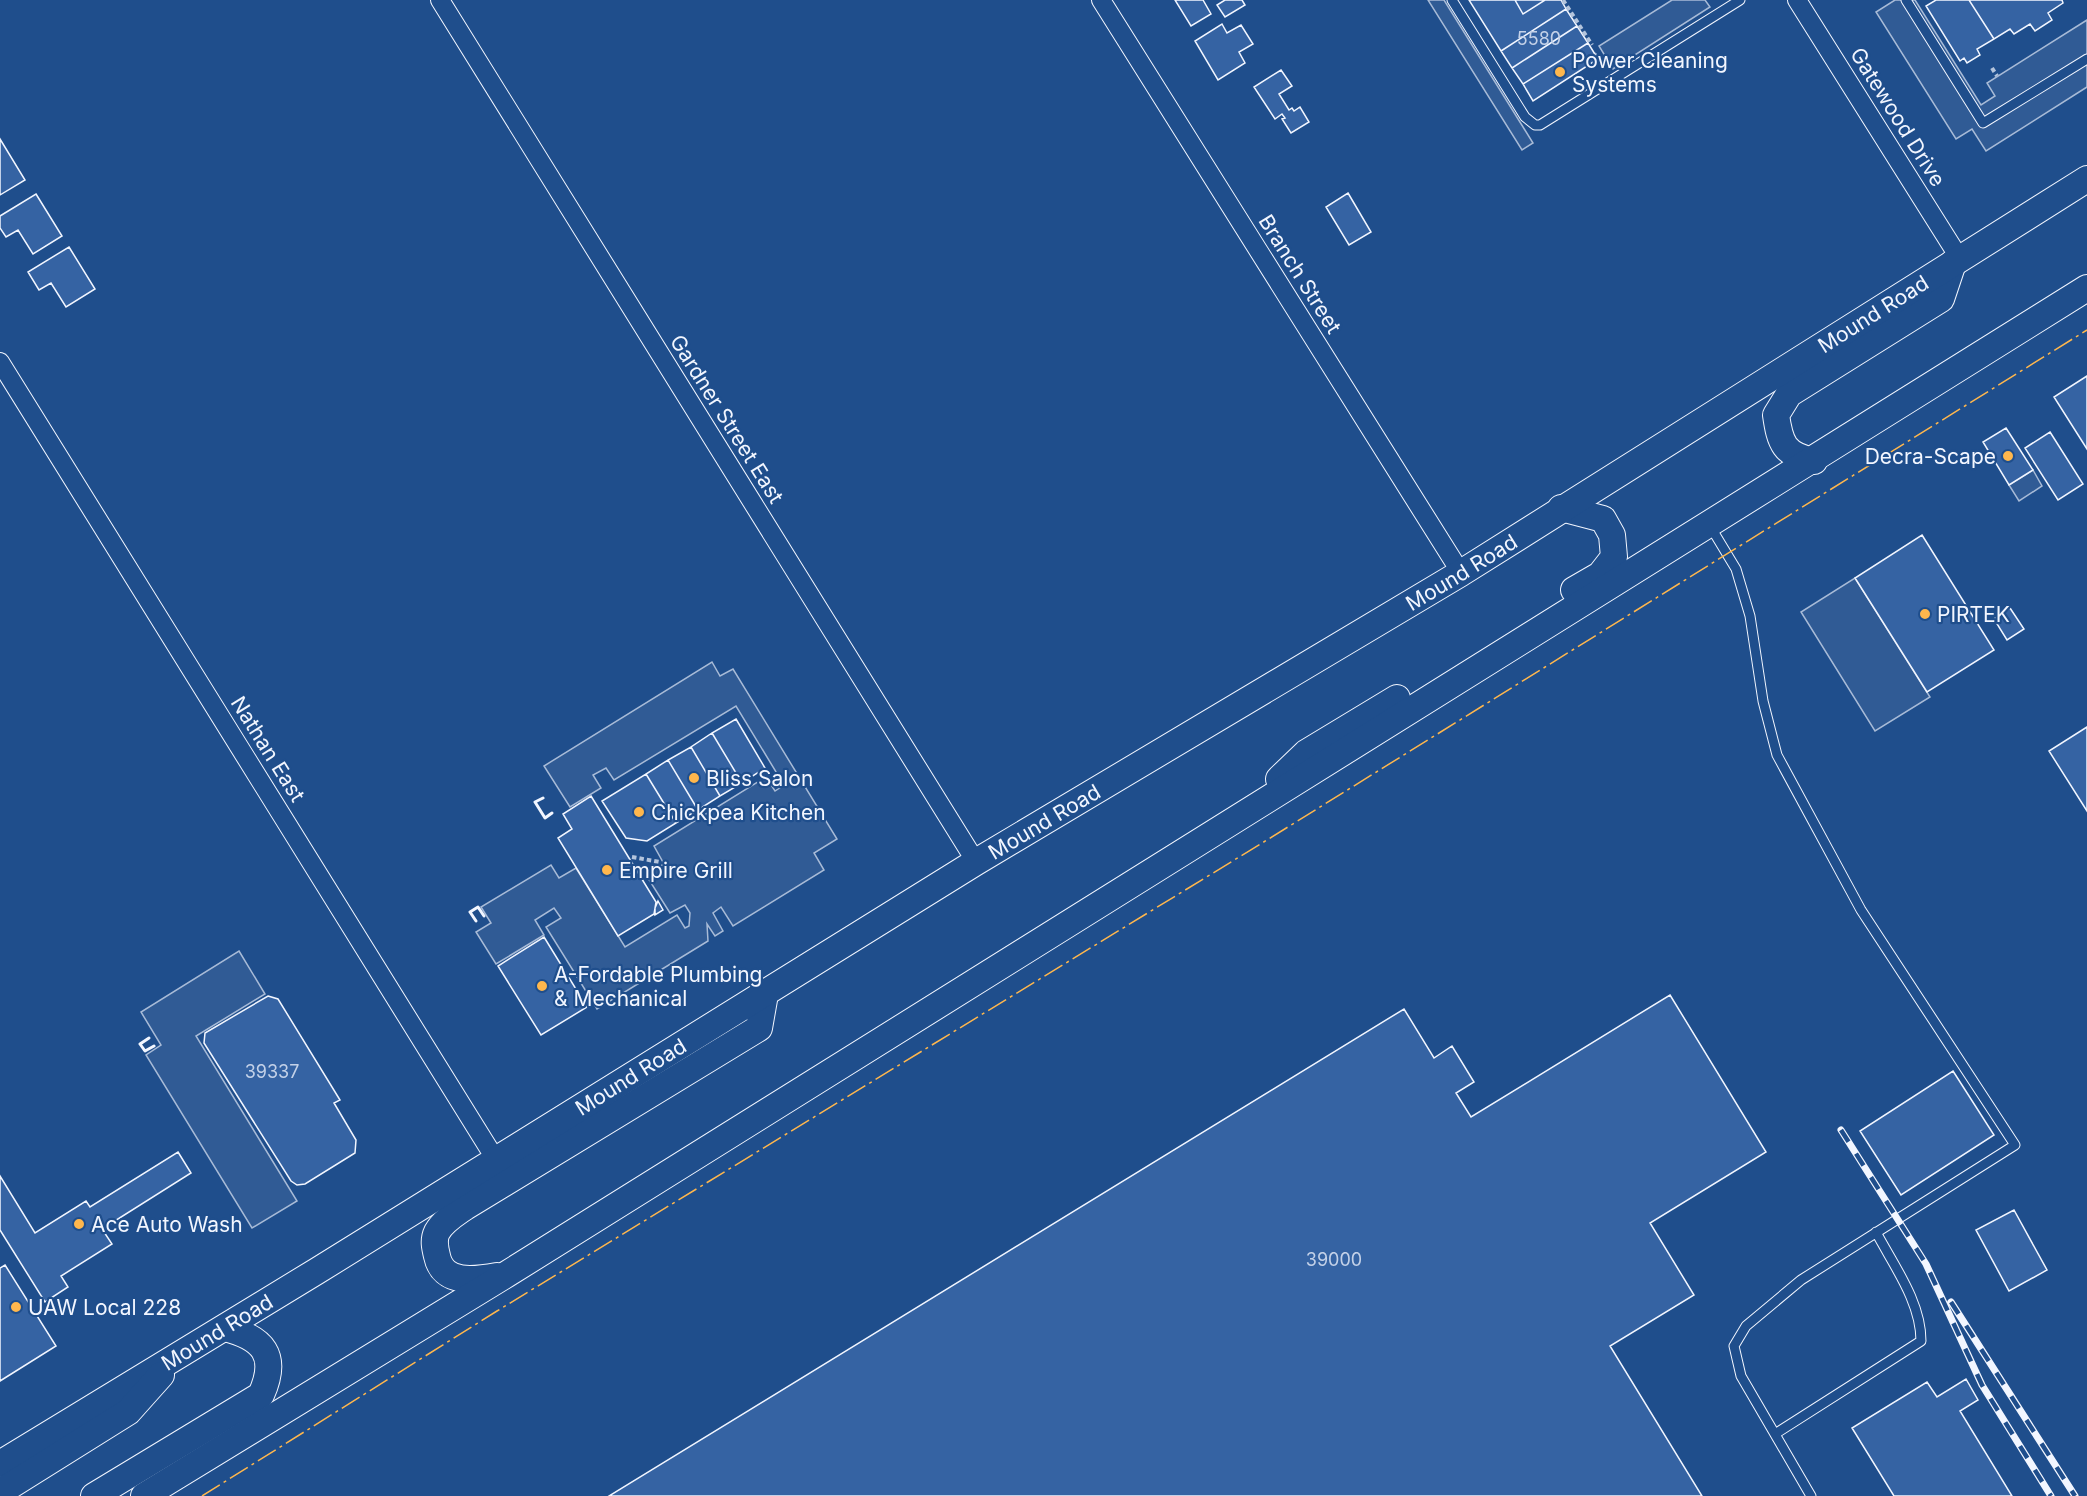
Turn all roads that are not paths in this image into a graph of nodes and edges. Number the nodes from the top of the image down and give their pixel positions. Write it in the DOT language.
graph roads {
  1 [pos="440,0"];
  2 [pos="1101,0"];
  3 [pos="1452,0"];
  4 [pos="1740,0"];
  5 [pos="1797,0"];
  6 [pos="1906,0"];
  7 [pos="2087,59"];
  8 [pos="2087,178"];
  9 [pos="1956,261"];
  10 [pos="2087,288"];
  11 [pos="0,362"];
  12 [pos="1814,461"];
  13 [pos="1561,508"];
  14 [pos="1710,526"];
  15 [pos="1461,573"];
  16 [pos="1237,818"];
  17 [pos="976,862"];
  18 [pos="765,994"];
  19 [pos="496,1160"];
  20 [pos="1876,1232"];
  21 [pos="507,1274"];
  22 [pos="225,1328"];
  23 [pos="179,1355"];
  24 [pos="1775,1434"];
  25 [pos="0,1464"];
  26 [pos="0,1492"];
  27 [pos="94,1496"];
  28 [pos="144,1496"];
  29 [pos="1811,1496"];
  1 -- 17 [label="street, Gardner Street East"];
  2 -- 15 [label="street, Branch Street"];
  3 -- 4 [label="lane"];
  5 -- 9 [label="street, Gatewood Drive"];
  6 -- 7 [label="lane"];
  8 -- 9 [label="main road, Mound Road"];
  9 -- 12 [label="main road"];
  9 -- 13 [label="main road, Mound Road"];
  10 -- 12 [label="main road"];
  11 -- 19 [label="street, Nathan East"];
  12 -- 14 [label="main road"];
  13 -- 15 [label="main road, Mound Road"];
  13 -- 16 [label="main road"];
  14 -- 16 [label="main road"];
  14 -- 20 [label="lane"];
  15 -- 17 [label="main road, Mound Road"];
  16 -- 21 [label="main road"];
  17 -- 18 [label="main road, Mound Road"];
  18 -- 19 [label="main road, Mound Road"];
  18 -- 21 [label="main road"];
  19 -- 22 [label="main road, Mound Road"];
  20 -- 24 [label="lane"];
  20 -- 24 [label="lane"];
  21 -- 28 [label="main road"];
  22 -- 23 [label="main road, Mound Road"];
  22 -- 27 [label="main road"];
  23 -- 25 [label="main road, Mound Road"];
  23 -- 26 [label="main road"];
  24 -- 29 [label="lane"];
}
